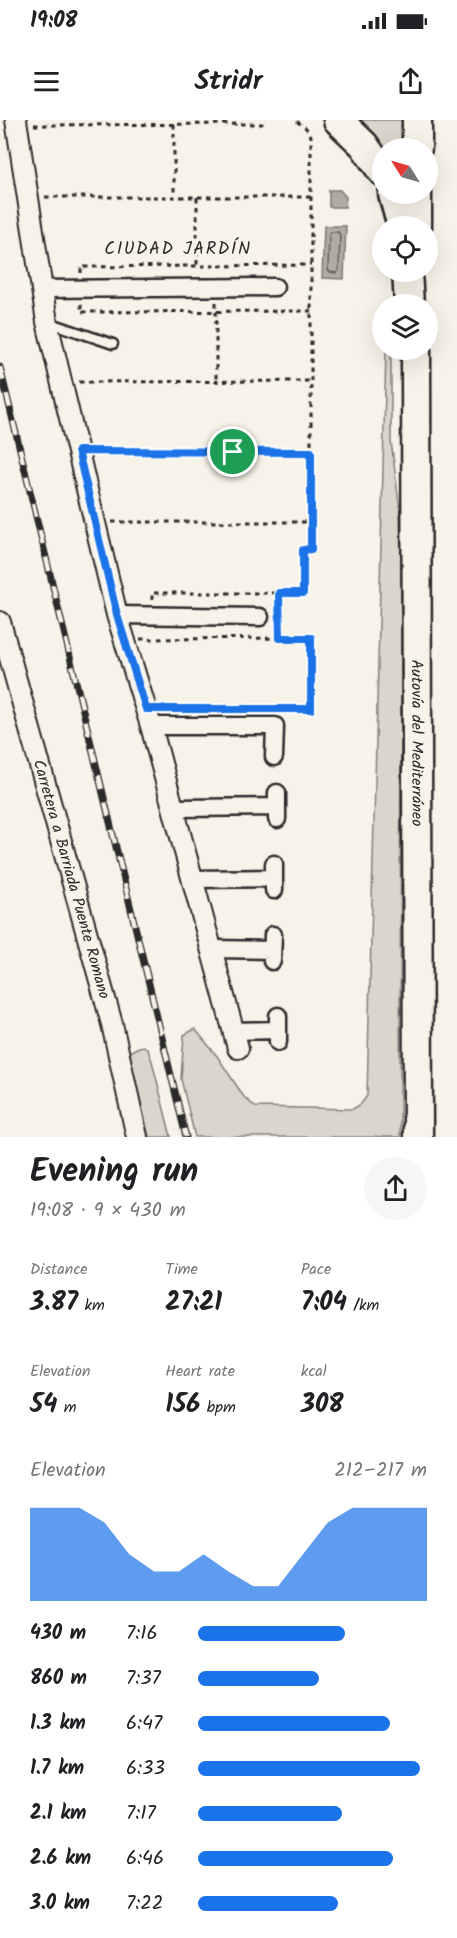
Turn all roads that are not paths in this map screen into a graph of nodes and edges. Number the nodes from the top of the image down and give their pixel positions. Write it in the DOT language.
graph roads {
  1 [pos="338,120"];
  2 [pos="417,120"];
  3 [pos="16,122"];
  4 [pos="417,138"];
  5 [pos="372,157"];
  6 [pos="275,287"];
  7 [pos="43,289"];
  8 [pos="47,322"];
  9 [pos="113,344"];
  10 [pos="412,360"];
  11 [pos="416,360"];
  12 [pos="416,428"];
  13 [pos="117,615"];
  14 [pos="260,617"];
  15 [pos="0,622"];
  16 [pos="151,726"];
  17 [pos="274,757"];
  18 [pos="277,806"];
  19 [pos="173,808"];
  20 [pos="274,878"];
  21 [pos="192,879"];
  22 [pos="211,949"];
  23 [pos="272,949"];
  24 [pos="278,1029"];
  25 [pos="236,1039"];
  26 [pos="137,1137"];
  27 [pos="418,1137"];
  1 -- 5 [label="highway"];
  2 -- 4 [label="highway"];
  3 -- 7 [label="street"];
  6 -- 7 [label="street"];
  7 -- 8 [label="street"];
  8 -- 9 [label="lane"];
  8 -- 13 [label="street"];
  10 -- 12 [label="highway"];
  11 -- 12 [label="highway, Autovía del Mediterráneo"];
  12 -- 27 [label="highway, Autovía del Mediterráneo"];
  13 -- 14 [label="street"];
  13 -- 16 [label="street"];
  15 -- 26 [label="street, Carretera a Barriada Puente Romano"];
  16 -- 17 [label="street"];
  16 -- 19 [label="street"];
  18 -- 19 [label="street"];
  19 -- 21 [label="street"];
  20 -- 21 [label="street"];
  21 -- 22 [label="street"];
  22 -- 23 [label="street"];
  22 -- 25 [label="street"];
  24 -- 25 [label="street"];
}
